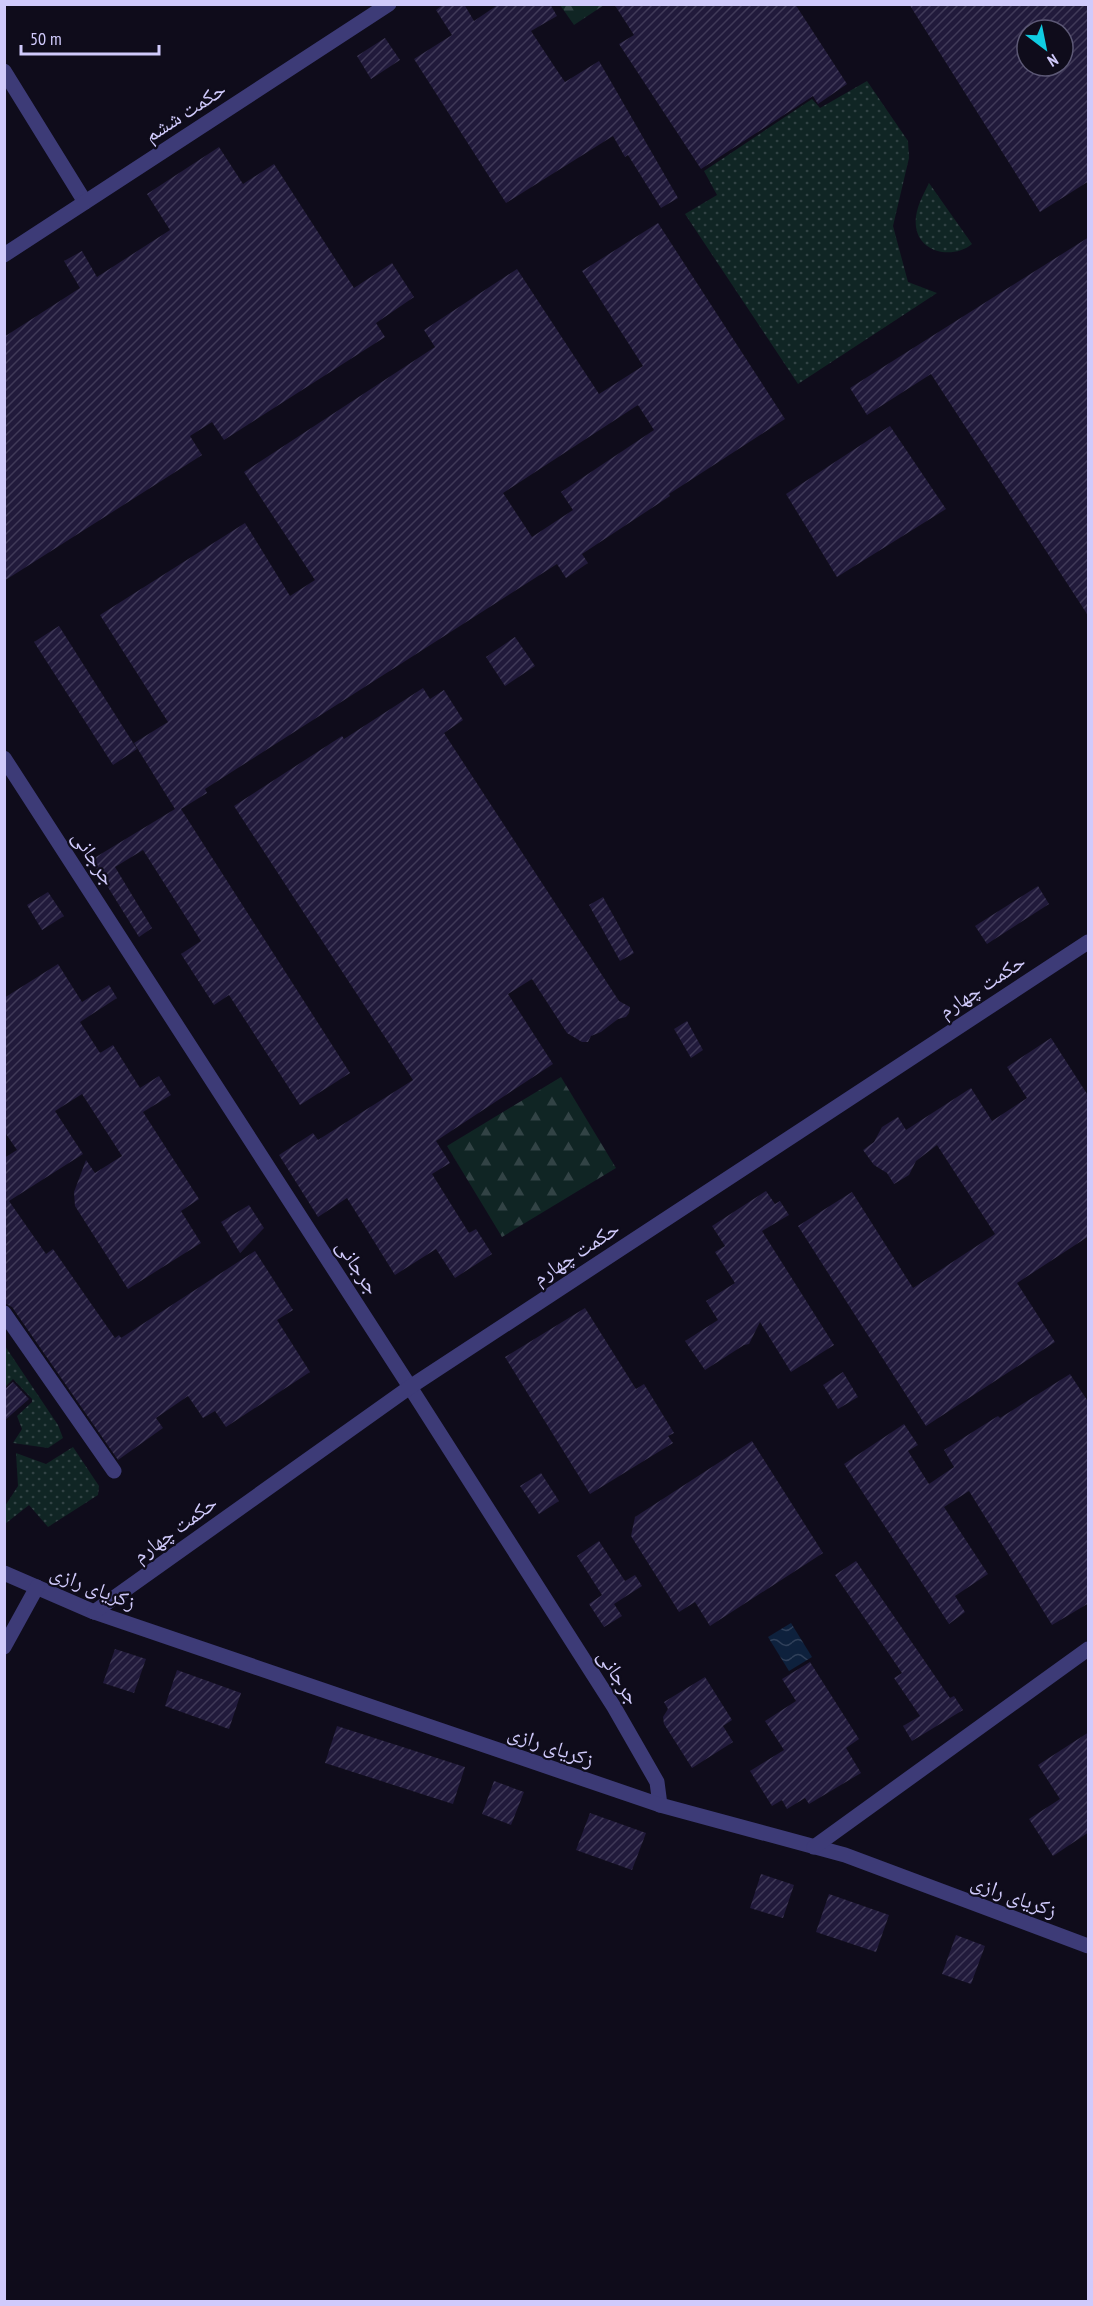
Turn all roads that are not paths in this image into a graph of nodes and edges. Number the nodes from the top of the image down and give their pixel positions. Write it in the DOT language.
graph roads {
  1 [pos="389,4"];
  2 [pos="4,71"];
  3 [pos="85,202"];
  4 [pos="4,255"];
  5 [pos="4,758"];
  6 [pos="1089,942"];
  7 [pos="4,1313"];
  8 [pos="410,1386"];
  9 [pos="114,1471"];
  10 [pos="4,1574"];
  11 [pos="37,1587"];
  12 [pos="94,1612"];
  13 [pos="4,1647"];
  14 [pos="1089,1649"];
  15 [pos="660,1805"];
  16 [pos="814,1847"];
  17 [pos="1089,1946"];
  1 -- 3 [label="street, حکمت ششم"];
  2 -- 3 [label="street"];
  3 -- 4 [label="street, حکمت ششم"];
  5 -- 8 [label="street, جرجانی"];
  6 -- 8 [label="street, حکمت چهارم"];
  7 -- 9 [label="street"];
  8 -- 12 [label="street, حکمت چهارم"];
  8 -- 15 [label="street, جرجانی"];
  10 -- 11 [label="street, زکریای رازی"];
  11 -- 12 [label="street, زکریای رازی"];
  11 -- 13 [label="street"];
  12 -- 15 [label="street, زکریای رازی"];
  14 -- 16 [label="street"];
  15 -- 16 [label="street, زکریای رازی"];
  16 -- 17 [label="street, زکریای رازی"];
}
